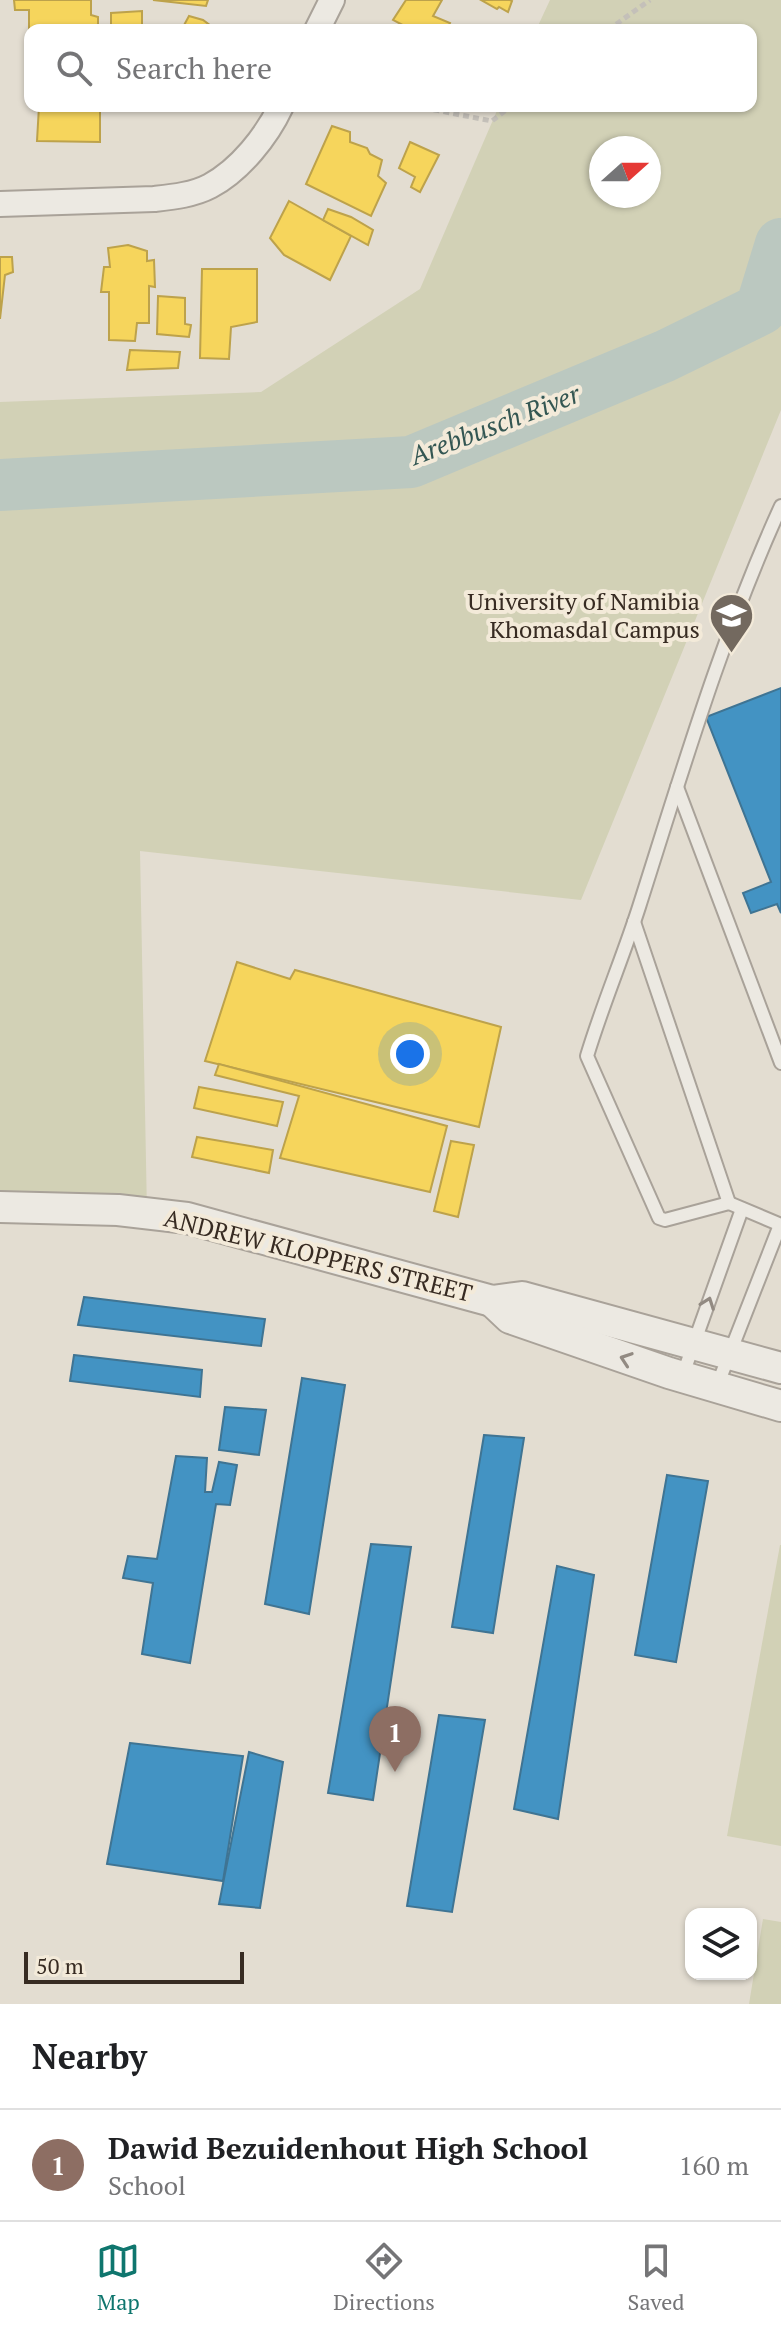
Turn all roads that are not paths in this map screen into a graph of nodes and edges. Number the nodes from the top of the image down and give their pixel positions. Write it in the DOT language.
graph roads {
  1 [pos="332,0"];
  2 [pos="320,24"];
  3 [pos="278,112"];
  4 [pos="0,204"];
  5 [pos="781,506"];
  6 [pos="677,787"];
  7 [pos="634,922"];
  8 [pos="781,1063"];
  9 [pos="729,1203"];
  10 [pos="0,1207"];
  11 [pos="742,1209"];
  12 [pos="780,1225"];
  13 [pos="492,1301"];
  14 [pos="694,1343"];
  15 [pos="730,1356"];
  16 [pos="781,1368"];
  17 [pos="682,1377"];
  18 [pos="717,1388"];
  19 [pos="781,1406"];
  1 -- 2 [label="street"];
  3 -- 4 [label="street"];
  5 -- 6 [label="lane"];
  6 -- 7 [label="lane"];
  6 -- 8 [label="lane"];
  7 -- 9 [label="lane"];
  7 -- 9 [label="lane"];
  9 -- 11 [label="lane"];
  10 -- 13 [label="street, ANDREW KLOPPERS STREET"];
  11 -- 12 [label="lane"];
  14 -- 11 [label="lane, one-way"];
  12 -- 15 [label="lane"];
  13 -- 14 [label="street, ANDREW KLOPPERS STREET"];
  17 -- 13 [label="street, ANDREW KLOPPERS STREET, one-way"];
  14 -- 15 [label="street, ANDREW KLOPPERS STREET"];
  14 -- 17 [label="lane"];
  15 -- 16 [label="street, ANDREW KLOPPERS STREET"];
  15 -- 18 [label="lane"];
  17 -- 18 [label="street, ANDREW KLOPPERS STREET"];
  18 -- 19 [label="street, ANDREW KLOPPERS STREET"];
}
